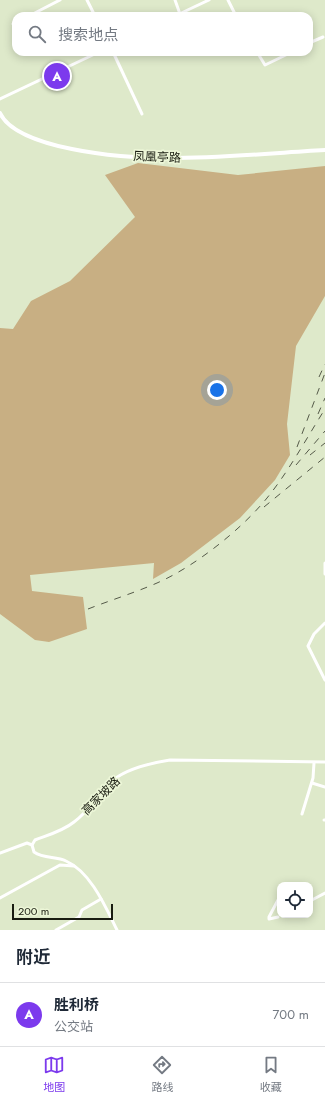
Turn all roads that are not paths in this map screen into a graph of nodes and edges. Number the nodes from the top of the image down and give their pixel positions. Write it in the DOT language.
graph roads {
  1 [pos="60,0"];
  2 [pos="87,0"];
  3 [pos="175,0"];
  4 [pos="208,0"];
  5 [pos="228,0"];
  6 [pos="37,12"];
  7 [pos="93,12"];
  8 [pos="179,12"];
  9 [pos="184,12"];
  10 [pos="234,12"];
  11 [pos="323,38"];
  12 [pos="313,42"];
  13 [pos="91,56"];
  14 [pos="116,56"];
  15 [pos="259,56"];
  16 [pos="284,56"];
  17 [pos="0,99"];
  18 [pos="0,113"];
  19 [pos="142,114"];
  20 [pos="325,150"];
  21 [pos="325,563"];
  22 [pos="325,574"];
  23 [pos="325,623"];
  24 [pos="325,680"];
  25 [pos="325,762"];
  26 [pos="314,763"];
  27 [pos="312,783"];
  28 [pos="325,787"];
  29 [pos="302,814"];
  30 [pos="32,845"];
  31 [pos="0,854"];
  32 [pos="76,867"];
  33 [pos="325,893"];
  34 [pos="0,898"];
  35 [pos="101,898"];
  36 [pos="313,899"];
  37 [pos="277,902"];
  38 [pos="277,917"];
  39 [pos="56,930"];
  40 [pos="117,930"];
  1 -- 6 [label="street"];
  2 -- 7 [label="street"];
  3 -- 8 [label="street"];
  4 -- 9 [label="street"];
  5 -- 10 [label="street"];
  11 -- 12 [label="street"];
  13 -- 17 [label="street"];
  14 -- 19 [label="street"];
  15 -- 16 [label="street"];
  18 -- 20 [label="street, 凤凰亭路"];
  21 -- 22 [label="street"];
  23 -- 24 [label="street"];
  25 -- 30 [label="street, 高家坡路"];
  26 -- 27 [label="street"];
  27 -- 28 [label="street"];
  27 -- 29 [label="street"];
  30 -- 31 [label="street, 高家坡路"];
  30 -- 32 [label="street"];
  32 -- 34 [label="street"];
  32 -- 35 [label="street"];
  33 -- 36 [label="street"];
  35 -- 39 [label="street"];
  35 -- 40 [label="street"];
  37 -- 38 [label="street"];
}
